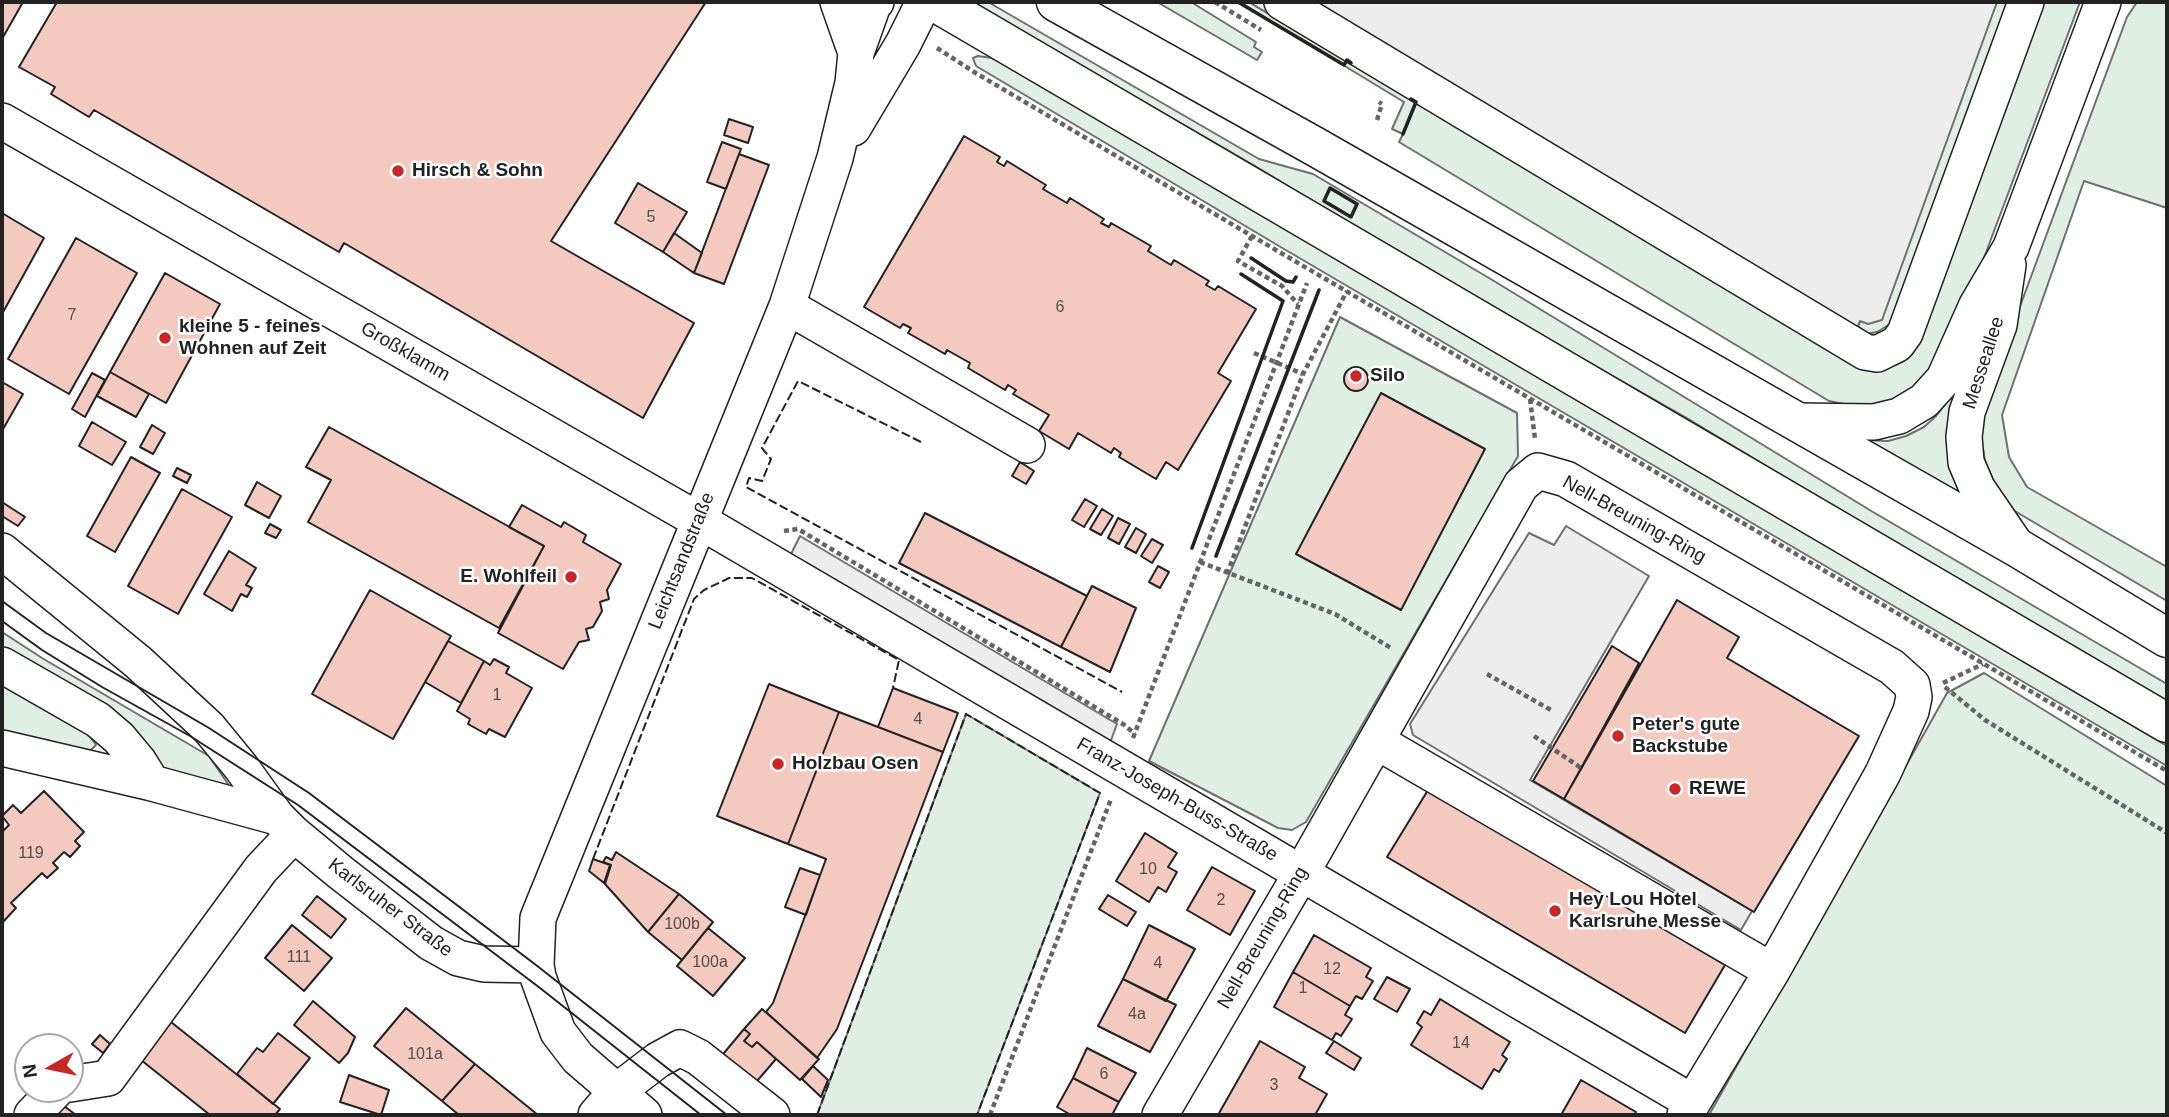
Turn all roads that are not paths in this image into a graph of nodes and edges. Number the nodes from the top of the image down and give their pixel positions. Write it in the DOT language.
graph roads {
  1 [pos="838,2"];
  2 [pos="876,2"];
  3 [pos="1056,2"];
  4 [pos="1096,2"];
  5 [pos="1282,2"];
  6 [pos="2026,2"];
  7 [pos="2103,2"];
  8 [pos="923,11"];
  9 [pos="1137,47"];
  10 [pos="856,54"];
  11 [pos="2,121"];
  12 [pos="835,158"];
  13 [pos="2011,247"];
  14 [pos="787,306"];
  15 [pos="1795,421"];
  16 [pos="1027,445"];
  17 [pos="698,520"];
  18 [pos="2018,548"];
  19 [pos="2,551"];
  20 [pos="2167,638"];
  21 [pos="2,665"];
  22 [pos="2167,723"];
  23 [pos="1376,741"];
  24 [pos="2,748"];
  25 [pos="152,783"];
  26 [pos="285,826"];
  27 [pos="1302,872"];
  28 [pos="536,965"];
  29 [pos="1772,971"];
  30 [pos="84,1082"];
  31 [pos="606,1104"];
  32 [pos="1689,1108"];
  33 [pos="645,1115"];
  34 [pos="772,1115"];
  35 [pos="1160,1115"];
  1 -- 10 [label="street, Leichtsandstraße"];
  2 -- 10 [label="street, Leichtsandstraße"];
  3 -- 9 [label="main road"];
  4 -- 9 [label="street"];
  5 -- 6 [label="street"];
  7 -- 13 [label="street, Messeallee"];
  8 -- 12 [label="street, Leichtsandstraße"];
  8 -- 22 [label="main road"];
  9 -- 15 [label="main road"];
  10 -- 12 [label="street, Leichtsandstraße"];
  11 -- 17 [label="street, Großklamm"];
  12 -- 14 [label="street, Leichtsandstraße"];
  13 -- 15 [label="street, Messeallee"];
  13 -- 18 [label="street, Messeallee"];
  14 -- 16 [label="street"];
  14 -- 17 [label="street, Leichtsandstraße"];
  15 -- 18 [label="main road"];
  17 -- 27 [label="street, Franz-Joseph-Buss-Straße"];
  17 -- 28 [label="street, Leichtsandstraße"];
  18 -- 20 [label="main road"];
  19 -- 26 [label="street, Karlsruher Straße"];
  21 -- 25 [label="street"];
  23 -- 27 [label="street, Nell-Breuning-Ring"];
  23 -- 29 [label="street"];
  23 -- 29 [label="street, Nell-Breuning-Ring"];
  24 -- 25 [label="street, Karlsruher Straße"];
  25 -- 26 [label="street, Karlsruher Straße"];
  26 -- 28 [label="street, Karlsruher Straße"];
  26 -- 30 [label="street"];
  27 -- 32 [label="street, Franz-Joseph-Buss-Straße"];
  27 -- 35 [label="street, Nell-Breuning-Ring"];
  28 -- 31 [label="street"];
  29 -- 32 [label="street"];
  31 -- 33 [label="street"];
  31 -- 34 [label="street"];
}
